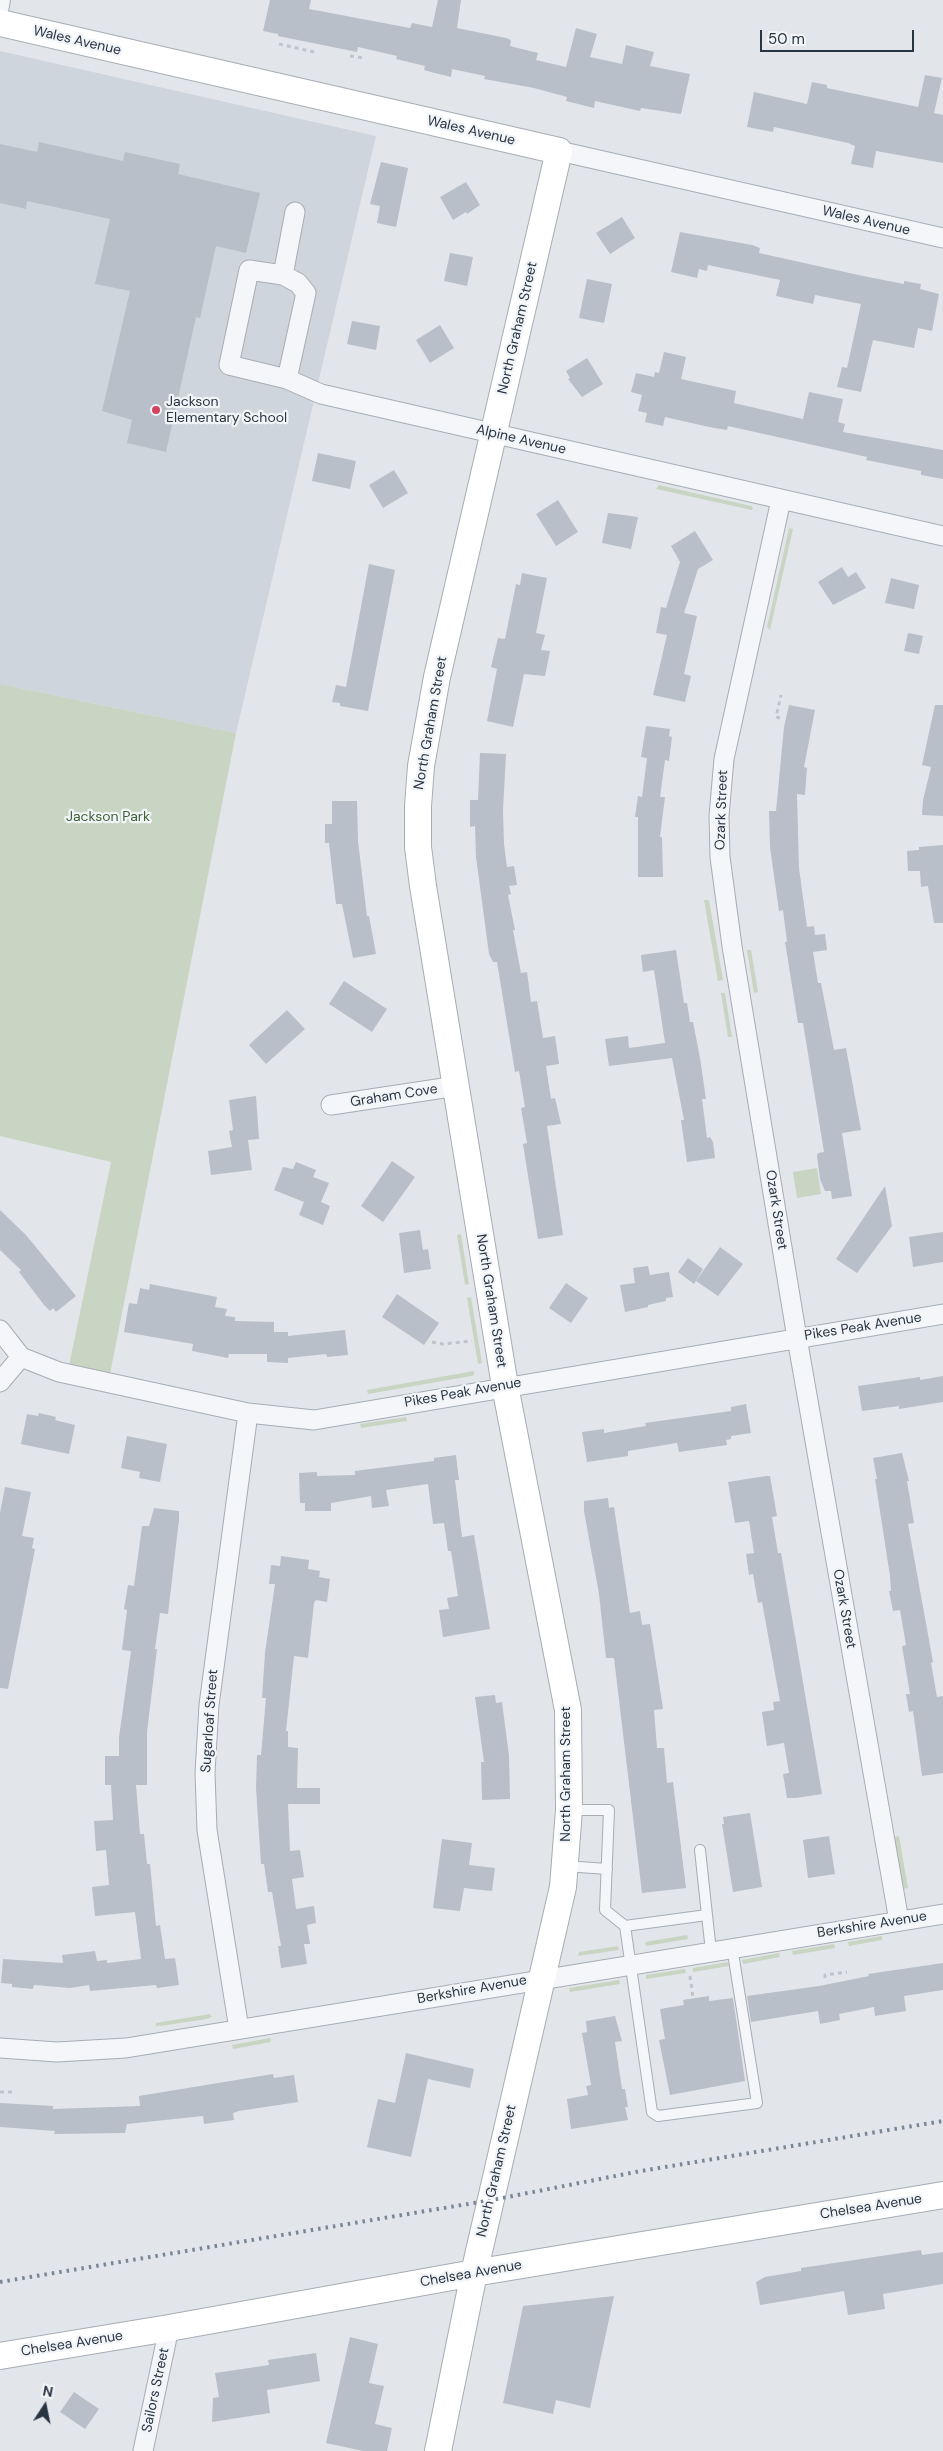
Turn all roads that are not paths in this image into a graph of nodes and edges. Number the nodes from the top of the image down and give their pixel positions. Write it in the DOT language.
graph roads {
  1 [pos="5,0"];
  2 [pos="0,24"];
  3 [pos="559,151"];
  4 [pos="295,212"];
  5 [pos="943,238"];
  6 [pos="283,275"];
  7 [pos="287,379"];
  8 [pos="494,433"];
  9 [pos="781,500"];
  10 [pos="943,536"];
  11 [pos="456,1086"];
  12 [pos="331,1106"];
  13 [pos="943,1314"];
  14 [pos="0,1330"];
  15 [pos="796,1338"];
  16 [pos="21,1357"];
  17 [pos="0,1382"];
  18 [pos="505,1386"];
  19 [pos="248,1413"];
  20 [pos="569,1810"];
  21 [pos="700,1850"];
  22 [pos="565,1866"];
  23 [pos="607,1869"];
  24 [pos="943,1914"];
  25 [pos="708,1915"];
  26 [pos="899,1921"];
  27 [pos="625,1926"];
  28 [pos="732,1947"];
  29 [pos="711,1951"];
  30 [pos="630,1965"];
  31 [pos="540,1979"];
  32 [pos="239,2030"];
  33 [pos="0,2048"];
  34 [pos="943,2195"];
  35 [pos="474,2273"];
  36 [pos="170,2328"];
  37 [pos="0,2356"];
  38 [pos="143,2451"];
  39 [pos="438,2451"];
  1 -- 2 [label="lane"];
  2 -- 3 [label="main road, Wales Avenue"];
  3 -- 5 [label="street, Wales Avenue"];
  3 -- 8 [label="main road, North Graham Street"];
  4 -- 6 [label="street"];
  6 -- 7 [label="street"];
  6 -- 7 [label="street, Alpine Avenue"];
  7 -- 8 [label="street, Alpine Avenue"];
  8 -- 9 [label="street, Alpine Avenue"];
  8 -- 11 [label="main road, North Graham Street"];
  9 -- 10 [label="street, Alpine Avenue"];
  9 -- 15 [label="street, Ozark Street"];
  11 -- 12 [label="street, Graham Cove"];
  11 -- 18 [label="main road, North Graham Street"];
  13 -- 15 [label="street, Pikes Peak Avenue"];
  14 -- 16 [label="street"];
  15 -- 18 [label="street, Pikes Peak Avenue"];
  15 -- 26 [label="street, Ozark Street"];
  16 -- 17 [label="street"];
  16 -- 19 [label="street, Pikes Peak Avenue"];
  18 -- 19 [label="street, Pikes Peak Avenue"];
  18 -- 20 [label="main road, North Graham Street"];
  19 -- 32 [label="street, Sugarloaf Street"];
  20 -- 22 [label="main road, North Graham Street"];
  20 -- 23 [label="lane"];
  21 -- 25 [label="lane"];
  22 -- 23 [label="lane"];
  22 -- 31 [label="main road, North Graham Street"];
  23 -- 27 [label="lane"];
  24 -- 26 [label="street, Berkshire Avenue"];
  25 -- 27 [label="lane"];
  25 -- 29 [label="lane"];
  26 -- 28 [label="street, Berkshire Avenue"];
  27 -- 30 [label="lane"];
  28 -- 29 [label="street, Berkshire Avenue"];
  28 -- 30 [label="lane"];
  29 -- 30 [label="street, Berkshire Avenue"];
  30 -- 31 [label="street, Berkshire Avenue"];
  31 -- 32 [label="street, Berkshire Avenue"];
  31 -- 35 [label="main road, North Graham Street"];
  32 -- 33 [label="street, Berkshire Avenue"];
  34 -- 35 [label="main road, Chelsea Avenue"];
  35 -- 36 [label="main road, Chelsea Avenue"];
  35 -- 39 [label="main road, North Graham Street"];
  36 -- 37 [label="main road, Chelsea Avenue"];
  36 -- 38 [label="street, Sailors Street"];
}
